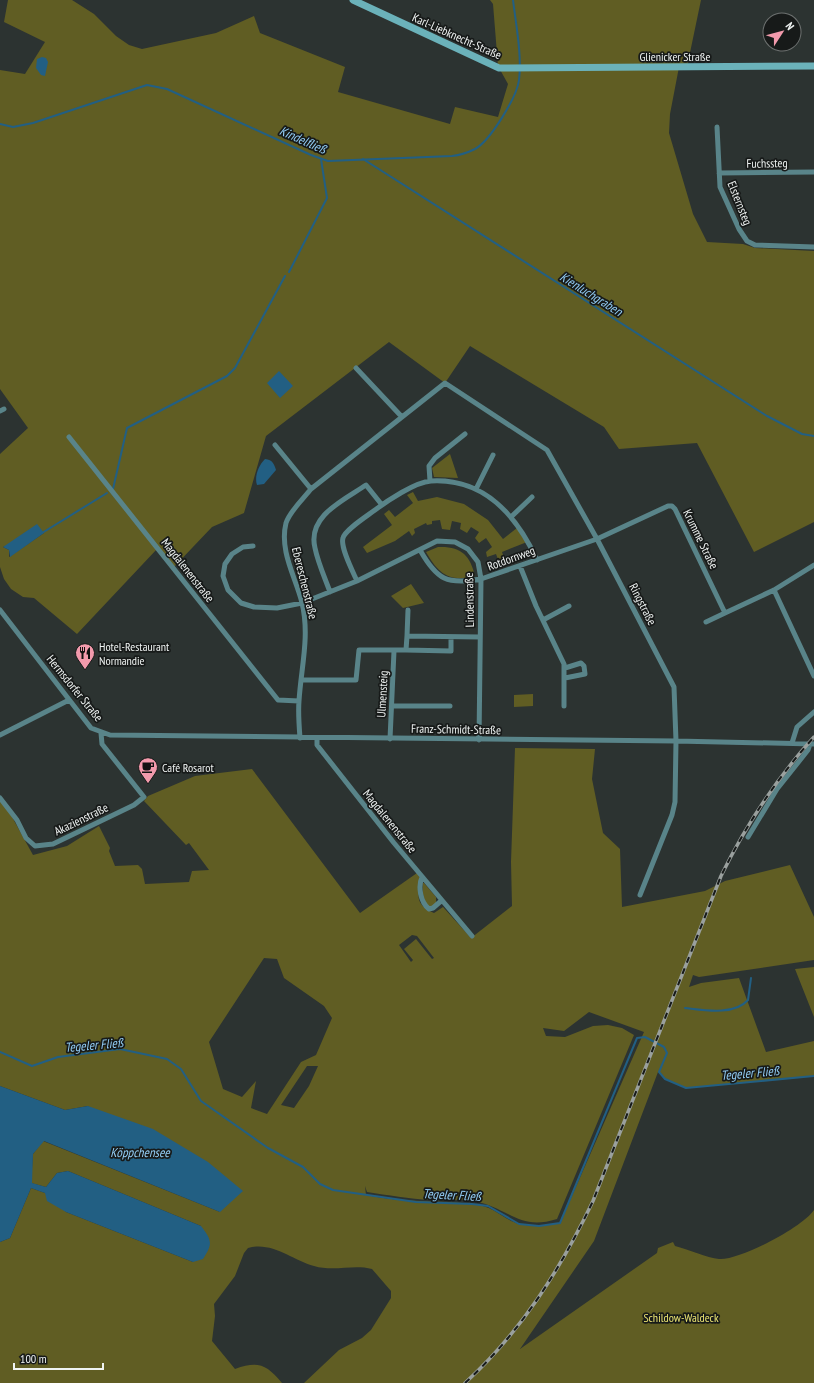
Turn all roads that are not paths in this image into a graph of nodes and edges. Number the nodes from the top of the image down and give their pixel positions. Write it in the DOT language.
graph roads {
  1 [pos="353,0"];
  2 [pos="814,66"];
  3 [pos="536,68"];
  4 [pos="717,127"];
  5 [pos="814,172"];
  6 [pos="720,173"];
  7 [pos="814,247"];
  8 [pos="356,368"];
  9 [pos="445,383"];
  10 [pos="402,418"];
  11 [pos="465,434"];
  12 [pos="69,437"];
  13 [pos="275,445"];
  14 [pos="493,455"];
  15 [pos="430,481"];
  16 [pos="311,488"];
  17 [pos="476,489"];
  18 [pos="532,497"];
  19 [pos="382,505"];
  20 [pos="511,516"];
  21 [pos="598,538"];
  22 [pos="253,546"];
  23 [pos="420,550"];
  24 [pos="537,560"];
  25 [pos="520,566"];
  26 [pos="814,566"];
  27 [pos="481,579"];
  28 [pos="357,581"];
  29 [pos="774,590"];
  30 [pos="330,592"];
  31 [pos="302,603"];
  32 [pos="569,606"];
  33 [pos="0,610"];
  34 [pos="408,610"];
  35 [pos="725,613"];
  36 [pos="543,620"];
  37 [pos="706,622"];
  38 [pos="407,636"];
  39 [pos="451,637"];
  40 [pos="480,637"];
  41 [pos="406,650"];
  42 [pos="394,651"];
  43 [pos="564,668"];
  44 [pos="813,672"];
  45 [pos="565,678"];
  46 [pos="302,680"];
  47 [pos="69,700"];
  48 [pos="299,701"];
  49 [pos="392,706"];
  50 [pos="450,706"];
  51 [pos="564,706"];
  52 [pos="814,712"];
  53 [pos="101,733"];
  54 [pos="0,735"];
  55 [pos="300,738"];
  56 [pos="317,738"];
  57 [pos="390,739"];
  58 [pos="479,740"];
  59 [pos="676,741"];
  60 [pos="792,743"];
  61 [pos="812,744"];
  62 [pos="144,797"];
  63 [pos="0,798"];
  64 [pos="748,837"];
  65 [pos="422,877"];
  66 [pos="640,895"];
  67 [pos="441,901"];
  68 [pos="472,936"];
  1 -- 3 [label="street, Karl-Liebknecht-Straße"];
  2 -- 3 [label="street, Glienicker Straße"];
  4 -- 6 [label="street, Elsternsteg"];
  5 -- 6 [label="street, Fuchssteg"];
  6 -- 7 [label="street, Elsternsteg"];
  8 -- 10 [label="street"];
  9 -- 10 [label="street, Ebereschenstraße"];
  9 -- 21 [label="street, Ringstraße"];
  10 -- 16 [label="street, Ebereschenstraße"];
  11 -- 15 [label="street"];
  12 -- 48 [label="street, Magdalenenstraße"];
  13 -- 16 [label="street"];
  14 -- 17 [label="street"];
  15 -- 17 [label="street"];
  15 -- 19 [label="street"];
  16 -- 31 [label="street, Ebereschenstraße"];
  17 -- 20 [label="street"];
  18 -- 20 [label="street"];
  19 -- 28 [label="street"];
  19 -- 30 [label="street"];
  20 -- 24 [label="street"];
  21 -- 24 [label="street, Rotdornweg"];
  21 -- 35 [label="street, Krumme Straße"];
  21 -- 59 [label="street, Ringstraße"];
  22 -- 31 [label="street, Lindenstraße"];
  23 -- 27 [label="street, Rotdornweg"];
  23 -- 27 [label="street, Lindenstraße"];
  23 -- 28 [label="street, Lindenstraße"];
  24 -- 25 [label="street, Rotdornweg"];
  25 -- 27 [label="street, Rotdornweg"];
  25 -- 36 [label="street"];
  26 -- 29 [label="street"];
  27 -- 40 [label="street, Lindenstraße"];
  28 -- 30 [label="street, Lindenstraße"];
  29 -- 35 [label="street"];
  29 -- 44 [label="street"];
  30 -- 31 [label="street, Lindenstraße"];
  31 -- 46 [label="street, Ebereschenstraße"];
  32 -- 36 [label="street"];
  33 -- 47 [label="street, Hermsdorfer Straße"];
  34 -- 38 [label="street"];
  35 -- 37 [label="street"];
  36 -- 43 [label="street"];
  38 -- 39 [label="street"];
  38 -- 41 [label="street"];
  39 -- 40 [label="street"];
  39 -- 41 [label="street"];
  40 -- 58 [label="street, Lindenstraße"];
  41 -- 42 [label="street"];
  42 -- 46 [label="street"];
  42 -- 49 [label="street, Ulmensteig"];
  43 -- 45 [label="street"];
  43 -- 45 [label="street"];
  45 -- 51 [label="street"];
  46 -- 48 [label="street, Ebereschenstraße"];
  47 -- 53 [label="street, Hermsdorfer Straße"];
  47 -- 54 [label="street"];
  48 -- 55 [label="street, Ebereschenstraße"];
  49 -- 50 [label="street"];
  49 -- 57 [label="street, Ulmensteig"];
  52 -- 60 [label="street"];
  53 -- 55 [label="street, Franz-Schmidt-Straße"];
  53 -- 62 [label="street, Hermsdorfer Straße"];
  55 -- 56 [label="street, Franz-Schmidt-Straße"];
  56 -- 57 [label="street, Franz-Schmidt-Straße"];
  56 -- 65 [label="street, Magdalenenstraße"];
  57 -- 58 [label="street, Franz-Schmidt-Straße"];
  58 -- 59 [label="street, Franz-Schmidt-Straße"];
  59 -- 60 [label="street, Franz-Schmidt-Straße"];
  59 -- 66 [label="street, Ringstraße"];
  60 -- 61 [label="street, Franz-Schmidt-Straße"];
  61 -- 64 [label="street, Franz-Schmidt-Straße"];
  62 -- 63 [label="street, Akazienstraße"];
  65 -- 67 [label="street, Magdalenenstraße"];
  65 -- 67 [label="street"];
  67 -- 68 [label="street, Magdalenenstraße"];
}
